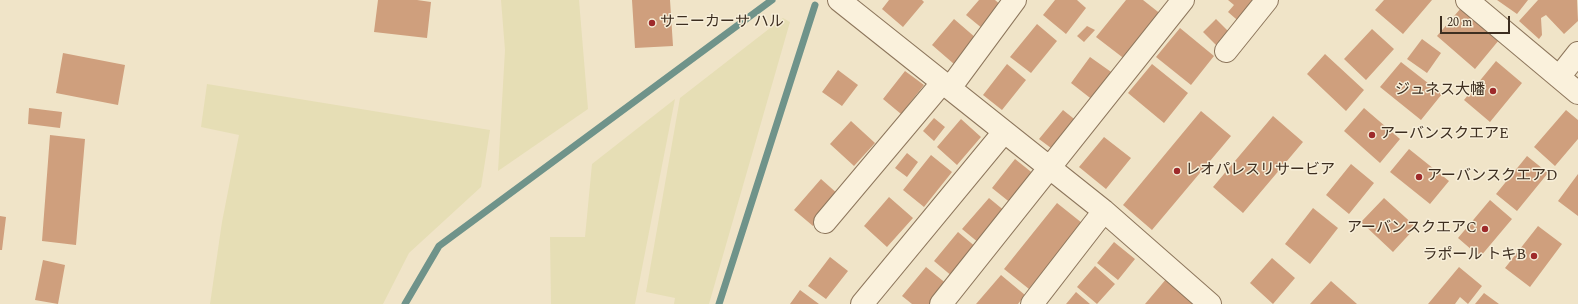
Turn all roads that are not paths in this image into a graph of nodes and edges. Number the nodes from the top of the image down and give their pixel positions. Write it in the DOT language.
graph roads {
  1 [pos="839,0"];
  2 [pos="1015,0"];
  3 [pos="1183,0"];
  4 [pos="1267,0"];
  5 [pos="1467,0"];
  6 [pos="1226,51"];
  7 [pos="1578,53"];
  8 [pos="1558,77"];
  9 [pos="946,86"];
  10 [pos="1578,94"];
  11 [pos="1004,132"];
  12 [pos="1049,168"];
  13 [pos="1104,211"];
  14 [pos="825,222"];
  15 [pos="862,304"];
  16 [pos="941,304"];
  17 [pos="1032,304"];
  18 [pos="1210,304"];
  1 -- 9 [label="street"];
  2 -- 9 [label="street"];
  3 -- 12 [label="street"];
  4 -- 6 [label="street"];
  5 -- 8 [label="street"];
  7 -- 8 [label="street"];
  8 -- 10 [label="street"];
  9 -- 11 [label="street"];
  9 -- 14 [label="street"];
  11 -- 12 [label="street"];
  11 -- 15 [label="street"];
  12 -- 13 [label="street"];
  12 -- 16 [label="street"];
  13 -- 17 [label="street"];
  13 -- 18 [label="street"];
}
